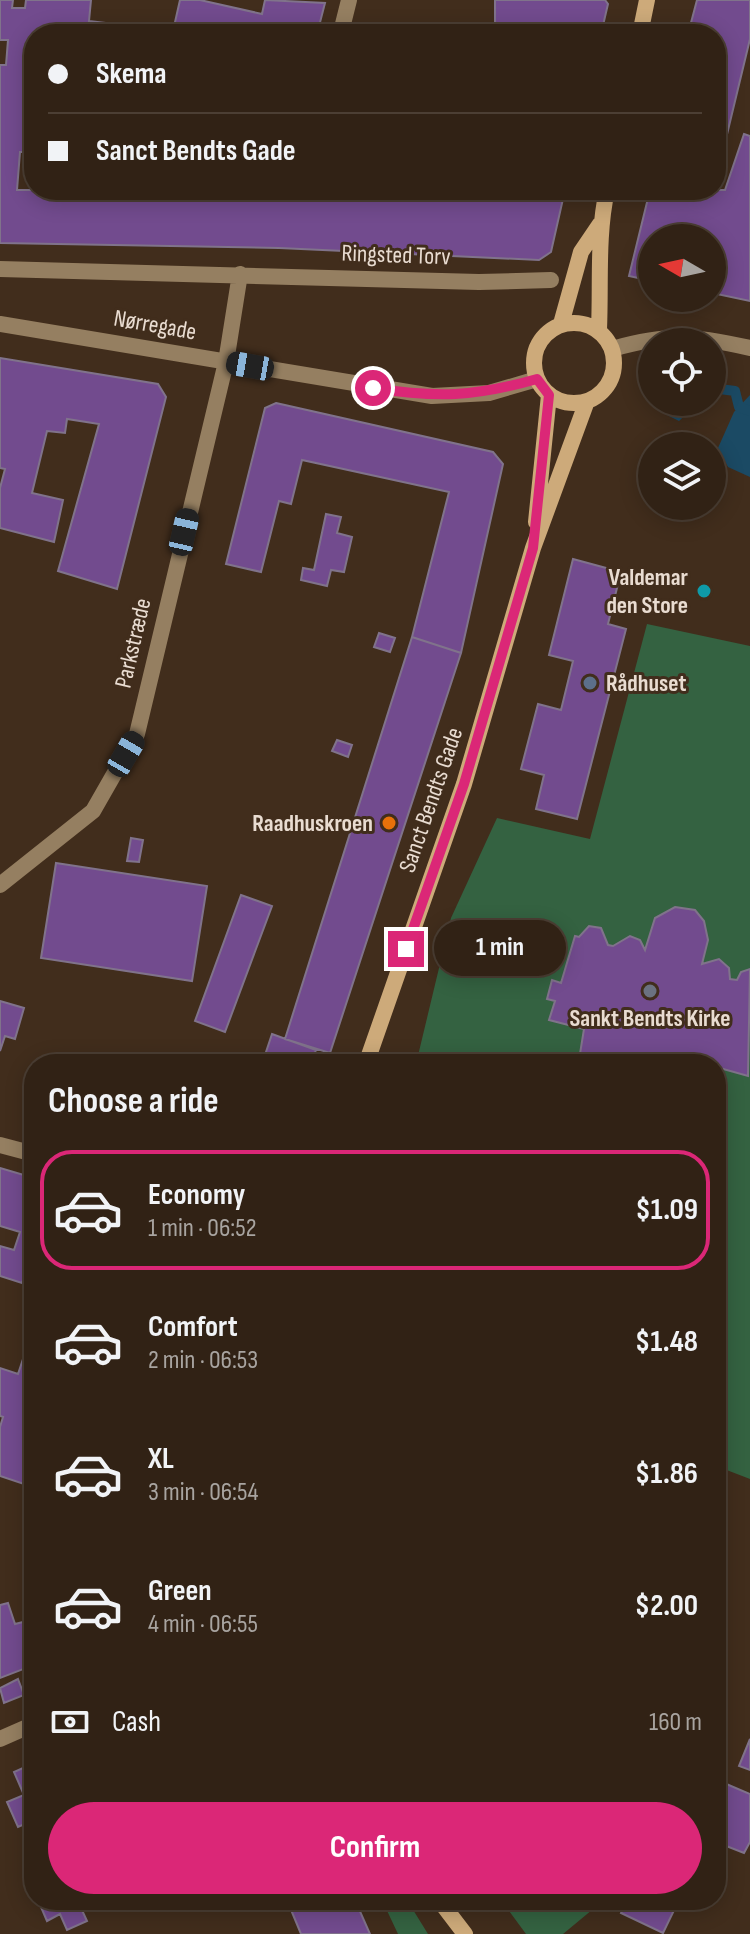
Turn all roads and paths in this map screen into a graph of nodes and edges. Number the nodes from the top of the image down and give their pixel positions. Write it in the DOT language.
graph roads {
  1 [pos="349,0"];
  2 [pos="647,0"];
  3 [pos="343,24"];
  4 [pos="642,24"];
  5 [pos="605,200"];
  6 [pos="600,224"];
  7 [pos="0,269"];
  8 [pos="240,274"];
  9 [pos="551,280"];
  10 [pos="0,324"];
  11 [pos="561,324"];
  12 [pos="599,330"];
  13 [pos="750,348"];
  14 [pos="612,349"];
  15 [pos="226,362"];
  16 [pos="537,379"];
  17 [pos="549,395"];
  18 [pos="587,401"];
  19 [pos="533,548"];
  20 [pos="0,885"];
  21 [pos="370,1054"];
  22 [pos="0,1145"];
  23 [pos="24,1151"];
  24 [pos="24,1728"];
  25 [pos="0,1739"];
  26 [pos="447,1910"];
  27 [pos="465,1934"];
  1 -- 3 [label="street"];
  2 -- 4 [label="street"];
  5 -- 6 [label="street"];
  6 -- 11 [label="street"];
  6 -- 12 [label="street"];
  7 -- 8 [label="street, Ringsted Torv"];
  8 -- 9 [label="street, Ringsted Torv"];
  8 -- 15 [label="street"];
  10 -- 15 [label="street, Nørregade"];
  11 -- 12 [label="street"];
  11 -- 16 [label="street"];
  12 -- 14 [label="street"];
  13 -- 14 [label="street"];
  14 -- 18 [label="street"];
  15 -- 16 [label="street, Nørregade"];
  15 -- 20 [label="street, Parkstræde"];
  16 -- 17 [label="street"];
  17 -- 18 [label="street"];
  17 -- 19 [label="street, Sanct Bendts Gade"];
  18 -- 19 [label="street, Sanct Bendts Gade"];
  19 -- 21 [label="street, Sanct Bendts Gade"];
  22 -- 23 [label="street"];
  24 -- 25 [label="street"];
  26 -- 27 [label="street"];
}
